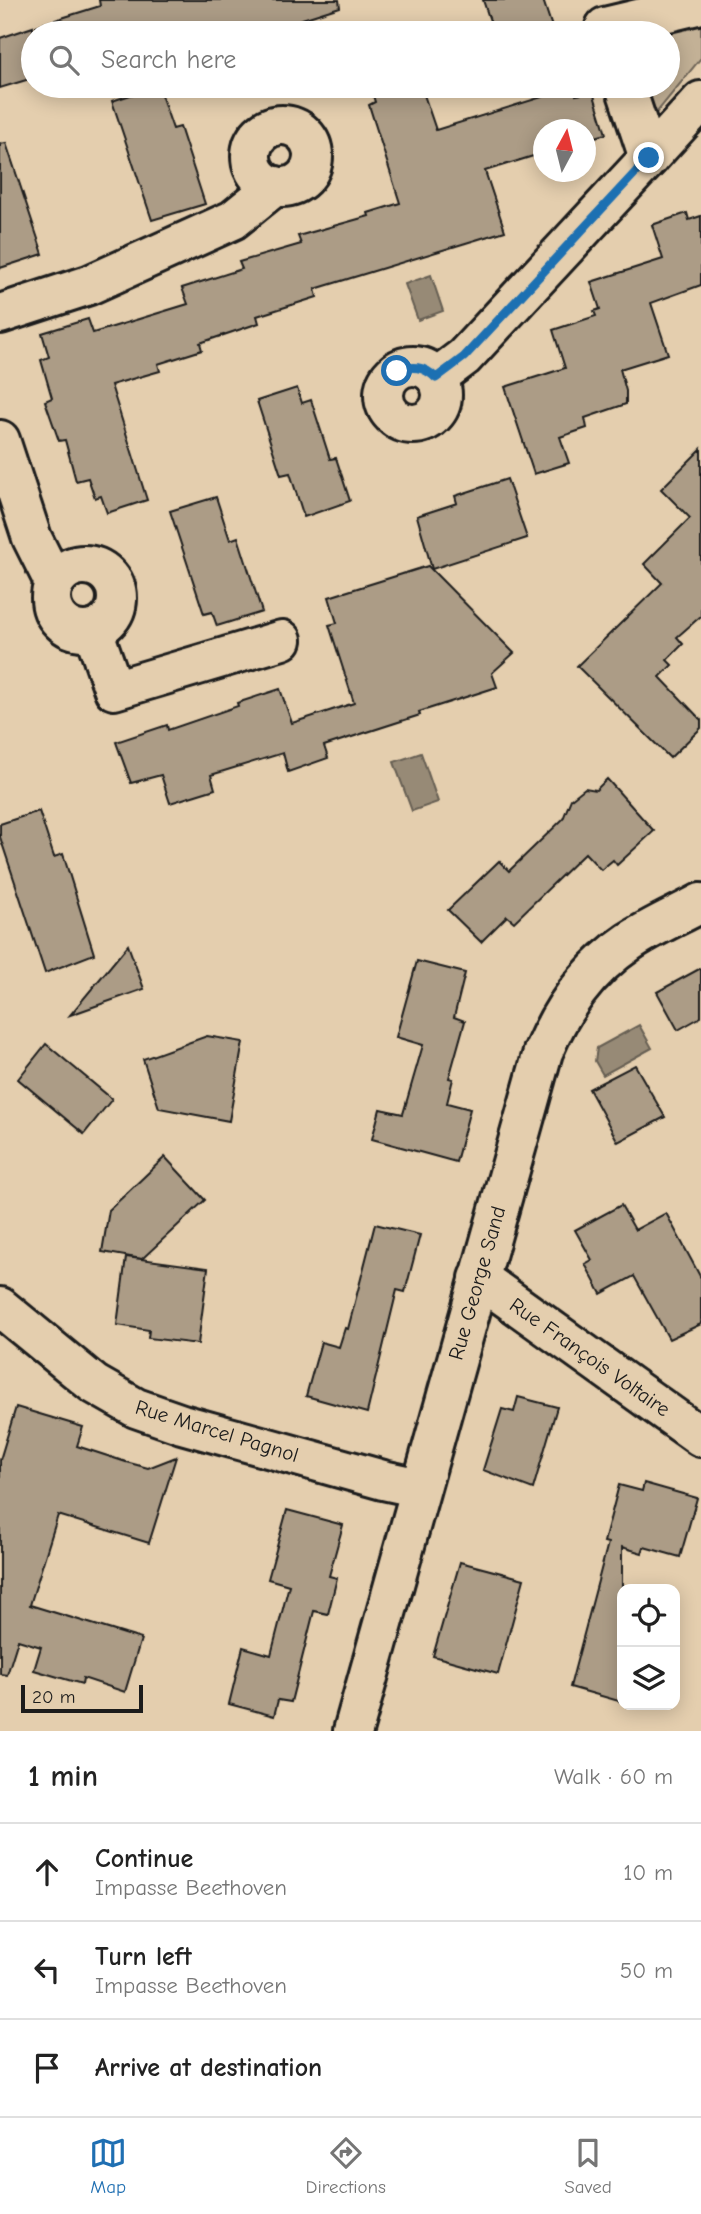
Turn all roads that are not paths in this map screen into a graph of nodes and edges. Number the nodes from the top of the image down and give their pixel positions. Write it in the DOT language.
graph roads {
  1 [pos="701,4"];
  2 [pos="603,20"];
  3 [pos="629,98"];
  4 [pos="701,102"];
  5 [pos="649,158"];
  6 [pos="275,186"];
  7 [pos="0,314"];
  8 [pos="436,378"];
  9 [pos="0,440"];
  10 [pos="54,582"];
  11 [pos="93,629"];
  12 [pos="282,640"];
  13 [pos="701,903"];
  14 [pos="479,1278"];
  15 [pos="0,1307"];
  16 [pos="701,1437"];
  17 [pos="420,1488"];
  18 [pos="353,1731"];
  1 -- 2 [label="street"];
  3 -- 5 [label="street"];
  4 -- 5 [label="street"];
  5 -- 8 [label="street"];
  6 -- 7 [label="street"];
  9 -- 10 [label="street"];
  10 -- 11 [label="street"];
  10 -- 11 [label="street"];
  11 -- 12 [label="street"];
  13 -- 14 [label="street, Rue George Sand"];
  14 -- 16 [label="street, Rue François Voltaire"];
  14 -- 17 [label="street, Rue George Sand"];
  15 -- 17 [label="street, Rue Marcel Pagnol"];
  17 -- 18 [label="street, Rue George Sand"];
}
